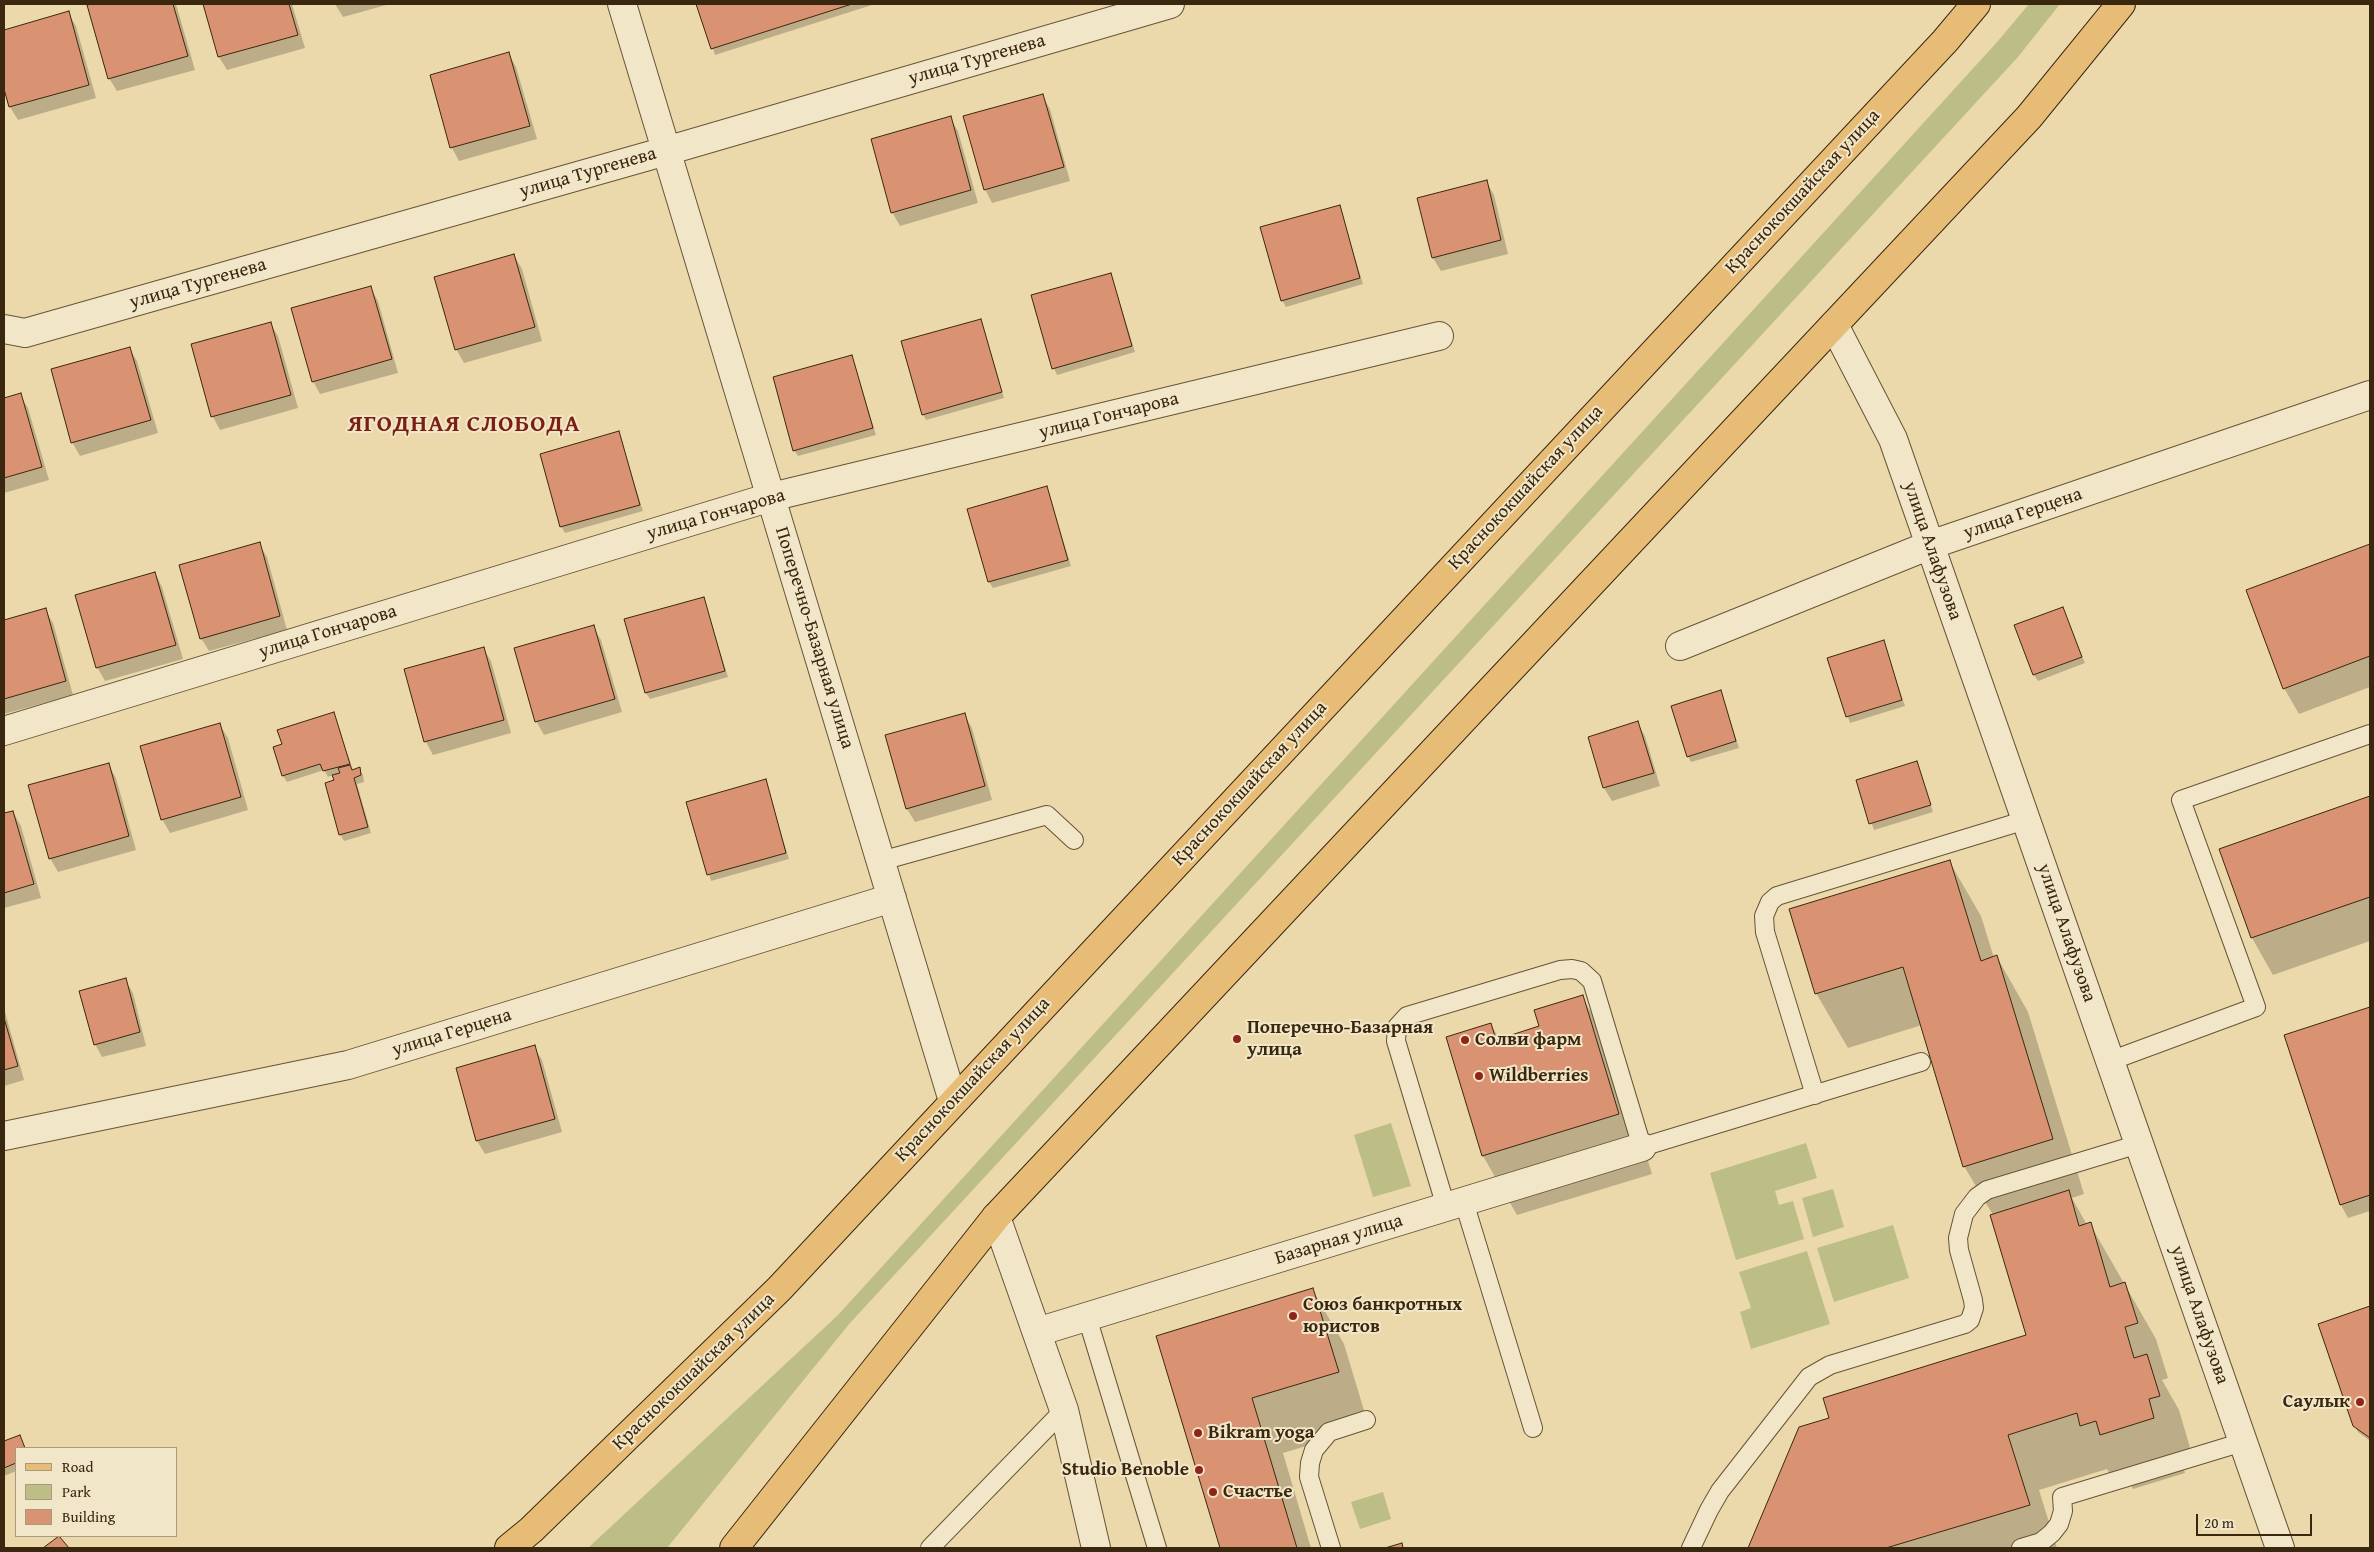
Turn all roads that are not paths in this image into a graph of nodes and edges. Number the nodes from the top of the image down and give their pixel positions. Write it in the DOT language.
graph roads {
  1 [pos="622,4"];
  2 [pos="1170,4"];
  3 [pos="1976,4"];
  4 [pos="2121,4"];
  5 [pos="666,151"];
  6 [pos="1834,325"];
  7 [pos="4,329"];
  8 [pos="1439,336"];
  9 [pos="2370,395"];
  10 [pos="771,497"];
  11 [pos="1930,545"];
  12 [pos="1680,646"];
  13 [pos="4,731"];
  14 [pos="2370,734"];
  15 [pos="2026,820"];
  16 [pos="1074,840"];
  17 [pos="881,861"];
  18 [pos="892,898"];
  19 [pos="1921,1062"];
  20 [pos="2110,1062"];
  21 [pos="1815,1095"];
  22 [pos="954,1101"];
  23 [pos="4,1136"];
  24 [pos="2139,1144"];
  25 [pos="1642,1147"];
  26 [pos="1455,1205"];
  27 [pos="996,1217"];
  28 [pos="1087,1317"];
  29 [pos="1037,1332"];
  30 [pos="1064,1410"];
  31 [pos="1366,1420"];
  32 [pos="1533,1428"];
  33 [pos="2243,1442"];
  34 [pos="509,1548"];
  35 [pos="734,1548"];
  36 [pos="930,1548"];
  37 [pos="1096,1548"];
  38 [pos="1157,1548"];
  39 [pos="1331,1548"];
  40 [pos="1691,1548"];
  41 [pos="2021,1548"];
  42 [pos="2280,1548"];
  1 -- 5 [label="street, Поперечно-Базарная улица"];
  2 -- 5 [label="street, улица Тургенева"];
  3 -- 22 [label="main road, Краснококшайская улица"];
  4 -- 6 [label="main road"];
  5 -- 7 [label="street, улица Тургенева"];
  5 -- 10 [label="street, Поперечно-Базарная улица"];
  6 -- 11 [label="street, улица Алафузова"];
  6 -- 27 [label="main road"];
  8 -- 10 [label="street, улица Гончарова"];
  9 -- 11 [label="street, улица Герцена"];
  10 -- 13 [label="street, улица Гончарова"];
  10 -- 17 [label="street, Поперечно-Базарная улица"];
  11 -- 12 [label="street, улица Герцена"];
  11 -- 15 [label="street, улица Алафузова"];
  14 -- 20 [label="lane"];
  15 -- 20 [label="street, улица Алафузова"];
  15 -- 21 [label="lane"];
  16 -- 17 [label="lane"];
  17 -- 18 [label="street, Поперечно-Базарная улица"];
  18 -- 22 [label="street, Поперечно-Базарная улица"];
  18 -- 23 [label="street, улица Герцена"];
  19 -- 21 [label="lane"];
  20 -- 24 [label="street, улица Алафузова"];
  21 -- 25 [label="lane"];
  22 -- 34 [label="main road, Краснококшайская улица"];
  24 -- 33 [label="street, улица Алафузова"];
  24 -- 40 [label="lane"];
  25 -- 26 [label="street, Базарная улица"];
  25 -- 26 [label="lane"];
  26 -- 28 [label="street, Базарная улица"];
  26 -- 32 [label="lane"];
  27 -- 29 [label="street"];
  27 -- 35 [label="main road"];
  28 -- 29 [label="street, Базарная улица"];
  28 -- 38 [label="lane"];
  29 -- 30 [label="street"];
  30 -- 36 [label="lane"];
  30 -- 37 [label="street"];
  31 -- 39 [label="lane"];
  33 -- 41 [label="lane"];
  33 -- 42 [label="street, улица Алафузова"];
}
